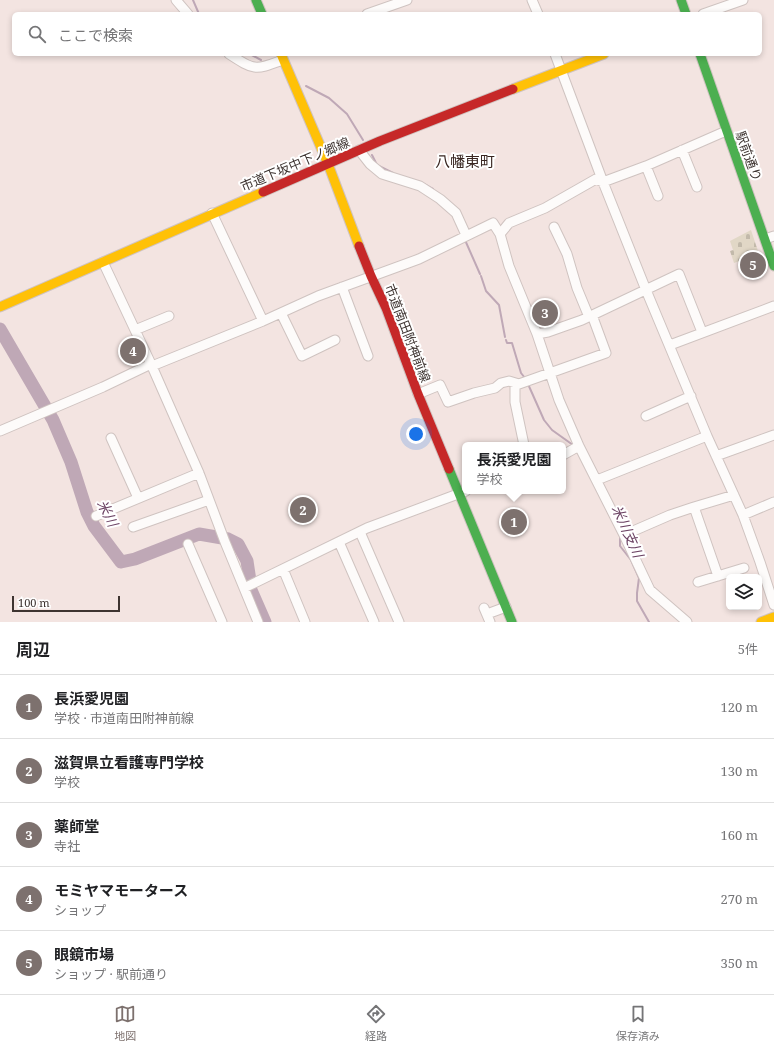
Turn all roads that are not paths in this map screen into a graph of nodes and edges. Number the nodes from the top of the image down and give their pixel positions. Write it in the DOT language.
graph roads {
  1 [pos="176,0"];
  2 [pos="256,0"];
  3 [pos="407,0"];
  4 [pos="532,0"];
  5 [pos="681,0"];
  6 [pos="743,0"];
  7 [pos="186,12"];
  8 [pos="261,12"];
  9 [pos="373,12"];
  10 [pos="537,12"];
  11 [pos="685,12"];
  12 [pos="709,12"];
  13 [pos="232,56"];
  14 [pos="556,56"];
  15 [pos="599,56"];
  16 [pos="701,56"];
  17 [pos="282,57"];
  18 [pos="562,72"];
  19 [pos="726,131"];
  20 [pos="359,150"];
  21 [pos="682,150"];
  22 [pos="328,164"];
  23 [pos="646,166"];
  24 [pos="603,182"];
  25 [pos="697,186"];
  26 [pos="658,196"];
  27 [pos="212,213"];
  28 [pos="554,227"];
  29 [pos="500,234"];
  30 [pos="466,235"];
  31 [pos="774,236"];
  32 [pos="765,239"];
  33 [pos="103,262"];
  34 [pos="774,266"];
  35 [pos="371,276"];
  36 [pos="342,287"];
  37 [pos="646,290"];
  38 [pos="774,306"];
  39 [pos="0,307"];
  40 [pos="281,313"];
  41 [pos="169,316"];
  42 [pos="591,316"];
  43 [pos="263,321"];
  44 [pos="135,330"];
  45 [pos="702,332"];
  46 [pos="537,334"];
  47 [pos="335,340"];
  48 [pos="670,345"];
  49 [pos="368,356"];
  50 [pos="151,365"];
  51 [pos="550,373"];
  52 [pos="515,384"];
  53 [pos="418,394"];
  54 [pos="690,396"];
  55 [pos="646,416"];
  56 [pos="0,431"];
  57 [pos="774,435"];
  58 [pos="707,436"];
  59 [pos="112,438"];
  60 [pos="523,442"];
  61 [pos="579,446"];
  62 [pos="566,453"];
  63 [pos="716,456"];
  64 [pos="198,473"];
  65 [pos="597,480"];
  66 [pos="462,490"];
  67 [pos="462,492"];
  68 [pos="464,494"];
  69 [pos="734,495"];
  70 [pos="138,498"];
  71 [pos="209,500"];
  72 [pos="774,502"];
  73 [pos="694,507"];
  74 [pos="742,515"];
  75 [pos="96,516"];
  76 [pos="133,527"];
  77 [pos="360,532"];
  78 [pos="624,535"];
  79 [pos="339,542"];
  80 [pos="188,544"];
  81 [pos="744,568"];
  82 [pos="283,569"];
  83 [pos="718,576"];
  84 [pos="698,582"];
  85 [pos="244,588"];
  86 [pos="774,605"];
  87 [pos="506,607"];
  88 [pos="487,615"];
  89 [pos="774,616"];
  90 [pos="222,622"];
  91 [pos="258,622"];
  92 [pos="305,622"];
  93 [pos="374,622"];
  94 [pos="399,622"];
  95 [pos="512,622"];
  96 [pos="687,622"];
  97 [pos="761,622"];
  1 -- 7 [label="street"];
  2 -- 8 [label="street"];
  3 -- 9 [label="street"];
  4 -- 10 [label="street"];
  5 -- 11 [label="street"];
  6 -- 12 [label="street"];
  13 -- 17 [label="street"];
  14 -- 18 [label="street"];
  15 -- 18 [label="street, 市道下坂中下ノ郷線"];
  16 -- 19 [label="street, 駅前通り"];
  17 -- 22 [label="street, 市道南田附神前線"];
  18 -- 20 [label="street, 市道下坂中下ノ郷線"];
  18 -- 24 [label="street"];
  19 -- 21 [label="street"];
  19 -- 32 [label="street, 駅前通り"];
  20 -- 22 [label="street, 市道下坂中下ノ郷線"];
  20 -- 30 [label="street"];
  21 -- 23 [label="street"];
  21 -- 25 [label="street"];
  22 -- 27 [label="street, 市道下坂中下ノ郷線"];
  22 -- 35 [label="street, 市道南田附神前線"];
  23 -- 24 [label="street"];
  23 -- 26 [label="street"];
  24 -- 29 [label="street"];
  24 -- 37 [label="street"];
  27 -- 33 [label="street, 市道下坂中下ノ郷線"];
  27 -- 43 [label="street"];
  28 -- 42 [label="street"];
  29 -- 30 [label="street"];
  29 -- 46 [label="street"];
  30 -- 35 [label="street"];
  31 -- 32 [label="street"];
  32 -- 34 [label="street, 駅前通り"];
  33 -- 39 [label="street, 市道下坂中下ノ郷線"];
  33 -- 44 [label="street"];
  35 -- 36 [label="street"];
  35 -- 53 [label="street, 市道南田附神前線"];
  36 -- 40 [label="street"];
  36 -- 49 [label="street"];
  37 -- 42 [label="street"];
  37 -- 45 [label="street"];
  37 -- 48 [label="street"];
  38 -- 45 [label="street"];
  40 -- 43 [label="street"];
  40 -- 47 [label="street"];
  41 -- 44 [label="street"];
  42 -- 46 [label="street"];
  42 -- 51 [label="street"];
  43 -- 50 [label="street"];
  44 -- 50 [label="street"];
  45 -- 48 [label="street"];
  46 -- 51 [label="street"];
  48 -- 54 [label="street"];
  50 -- 56 [label="street"];
  50 -- 64 [label="street"];
  51 -- 52 [label="street"];
  51 -- 61 [label="street"];
  52 -- 53 [label="street"];
  52 -- 60 [label="street"];
  53 -- 66 [label="street, 市道南田附神前線"];
  54 -- 55 [label="street"];
  54 -- 58 [label="street"];
  57 -- 63 [label="street"];
  58 -- 63 [label="street"];
  58 -- 65 [label="street"];
  59 -- 70 [label="street"];
  61 -- 62 [label="street"];
  61 -- 65 [label="street"];
  63 -- 69 [label="street"];
  64 -- 70 [label="street"];
  64 -- 71 [label="street"];
  65 -- 78 [label="street"];
  67 -- 77 [label="street"];
  68 -- 87 [label="street, 市道南田附神前線"];
  69 -- 73 [label="street"];
  69 -- 74 [label="street"];
  70 -- 75 [label="street"];
  71 -- 76 [label="street"];
  71 -- 85 [label="street"];
  72 -- 74 [label="street"];
  73 -- 78 [label="street"];
  73 -- 83 [label="street"];
  74 -- 86 [label="street"];
  77 -- 79 [label="street"];
  77 -- 94 [label="street"];
  78 -- 96 [label="street"];
  79 -- 82 [label="street"];
  79 -- 93 [label="street"];
  80 -- 90 [label="street"];
  81 -- 83 [label="street"];
  82 -- 85 [label="street"];
  82 -- 92 [label="street"];
  83 -- 84 [label="street"];
  85 -- 91 [label="street"];
  87 -- 88 [label="street"];
  87 -- 95 [label="street, 市道南田附神前線"];
  89 -- 97 [label="street"];
}
